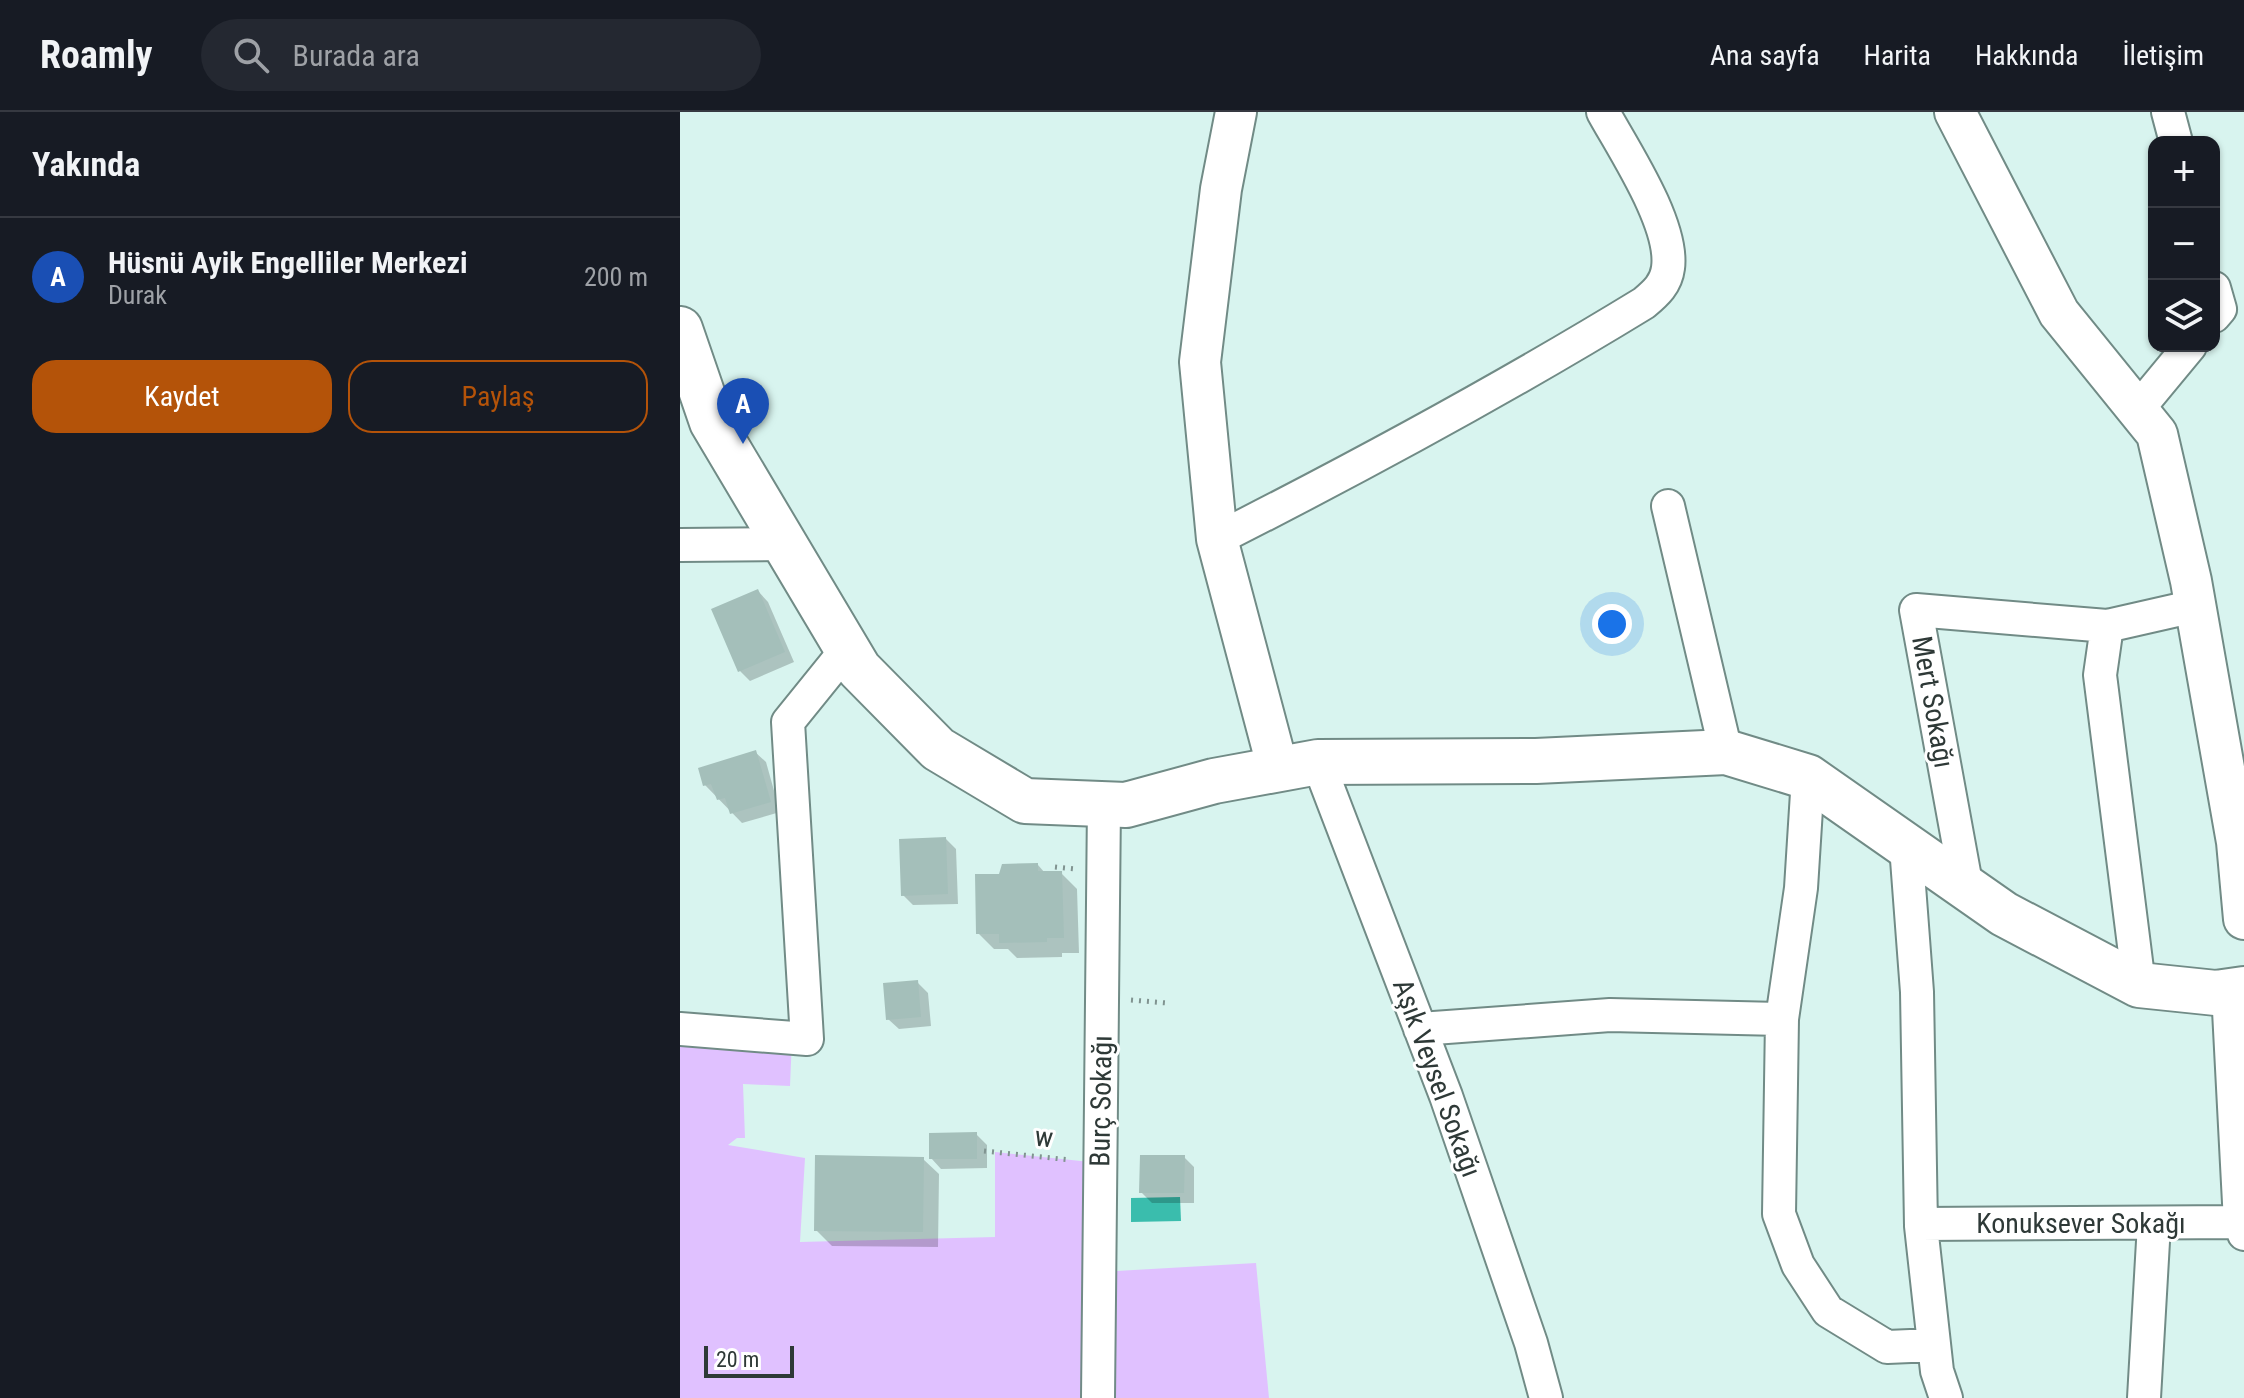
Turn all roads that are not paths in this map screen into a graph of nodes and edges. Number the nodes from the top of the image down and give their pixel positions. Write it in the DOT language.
graph roads {
  1 [pos="1236,112"];
  2 [pos="1603,112"];
  3 [pos="1955,112"];
  4 [pos="2168,112"];
  5 [pos="2174,136"];
  6 [pos="680,329"];
  7 [pos="2185,352"];
  8 [pos="2137,410"];
  9 [pos="1668,506"];
  10 [pos="1217,539"];
  11 [pos="785,544"];
  12 [pos="680,545"];
  13 [pos="2195,606"];
  14 [pos="2107,626"];
  15 [pos="847,649"];
  16 [pos="1726,752"];
  17 [pos="1298,765"];
  18 [pos="1808,777"];
  19 [pos="1104,804"];
  20 [pos="1906,846"];
  21 [pos="1967,889"];
  22 [pos="2244,919"];
  23 [pos="2139,985"];
  24 [pos="2236,990"];
  25 [pos="1782,1019"];
  26 [pos="680,1029"];
  27 [pos="1420,1029"];
  28 [pos="1921,1224"];
  29 [pos="2154,1224"];
  30 [pos="2242,1228"];
  31 [pos="1934,1345"];
  32 [pos="1098,1398"];
  33 [pos="1546,1398"];
  34 [pos="1946,1398"];
  35 [pos="2144,1398"];
  1 -- 10 [label="street"];
  2 -- 10 [label="street"];
  3 -- 8 [label="street"];
  4 -- 5 [label="street"];
  6 -- 11 [label="main road"];
  7 -- 8 [label="street"];
  8 -- 13 [label="street"];
  9 -- 16 [label="street"];
  10 -- 17 [label="street"];
  11 -- 12 [label="street"];
  11 -- 15 [label="main road"];
  13 -- 14 [label="street, Mert Sokağı"];
  13 -- 22 [label="street"];
  14 -- 21 [label="street, Mert Sokağı"];
  14 -- 23 [label="street"];
  15 -- 19 [label="main road"];
  15 -- 26 [label="street"];
  16 -- 17 [label="main road"];
  16 -- 18 [label="main road"];
  17 -- 19 [label="main road"];
  17 -- 27 [label="street, Aşık Veysel Sokağı"];
  18 -- 20 [label="main road"];
  18 -- 25 [label="street"];
  19 -- 32 [label="street, Burç Sokağı"];
  20 -- 21 [label="main road"];
  20 -- 28 [label="street"];
  21 -- 23 [label="main road"];
  23 -- 24 [label="main road"];
  24 -- 30 [label="street"];
  25 -- 27 [label="street"];
  25 -- 31 [label="street"];
  27 -- 33 [label="street, Aşık Veysel Sokağı"];
  28 -- 29 [label="street, Konuksever Sokağı"];
  28 -- 31 [label="street"];
  29 -- 30 [label="street, Konuksever Sokağı"];
  29 -- 35 [label="street"];
  31 -- 34 [label="street"];
}
